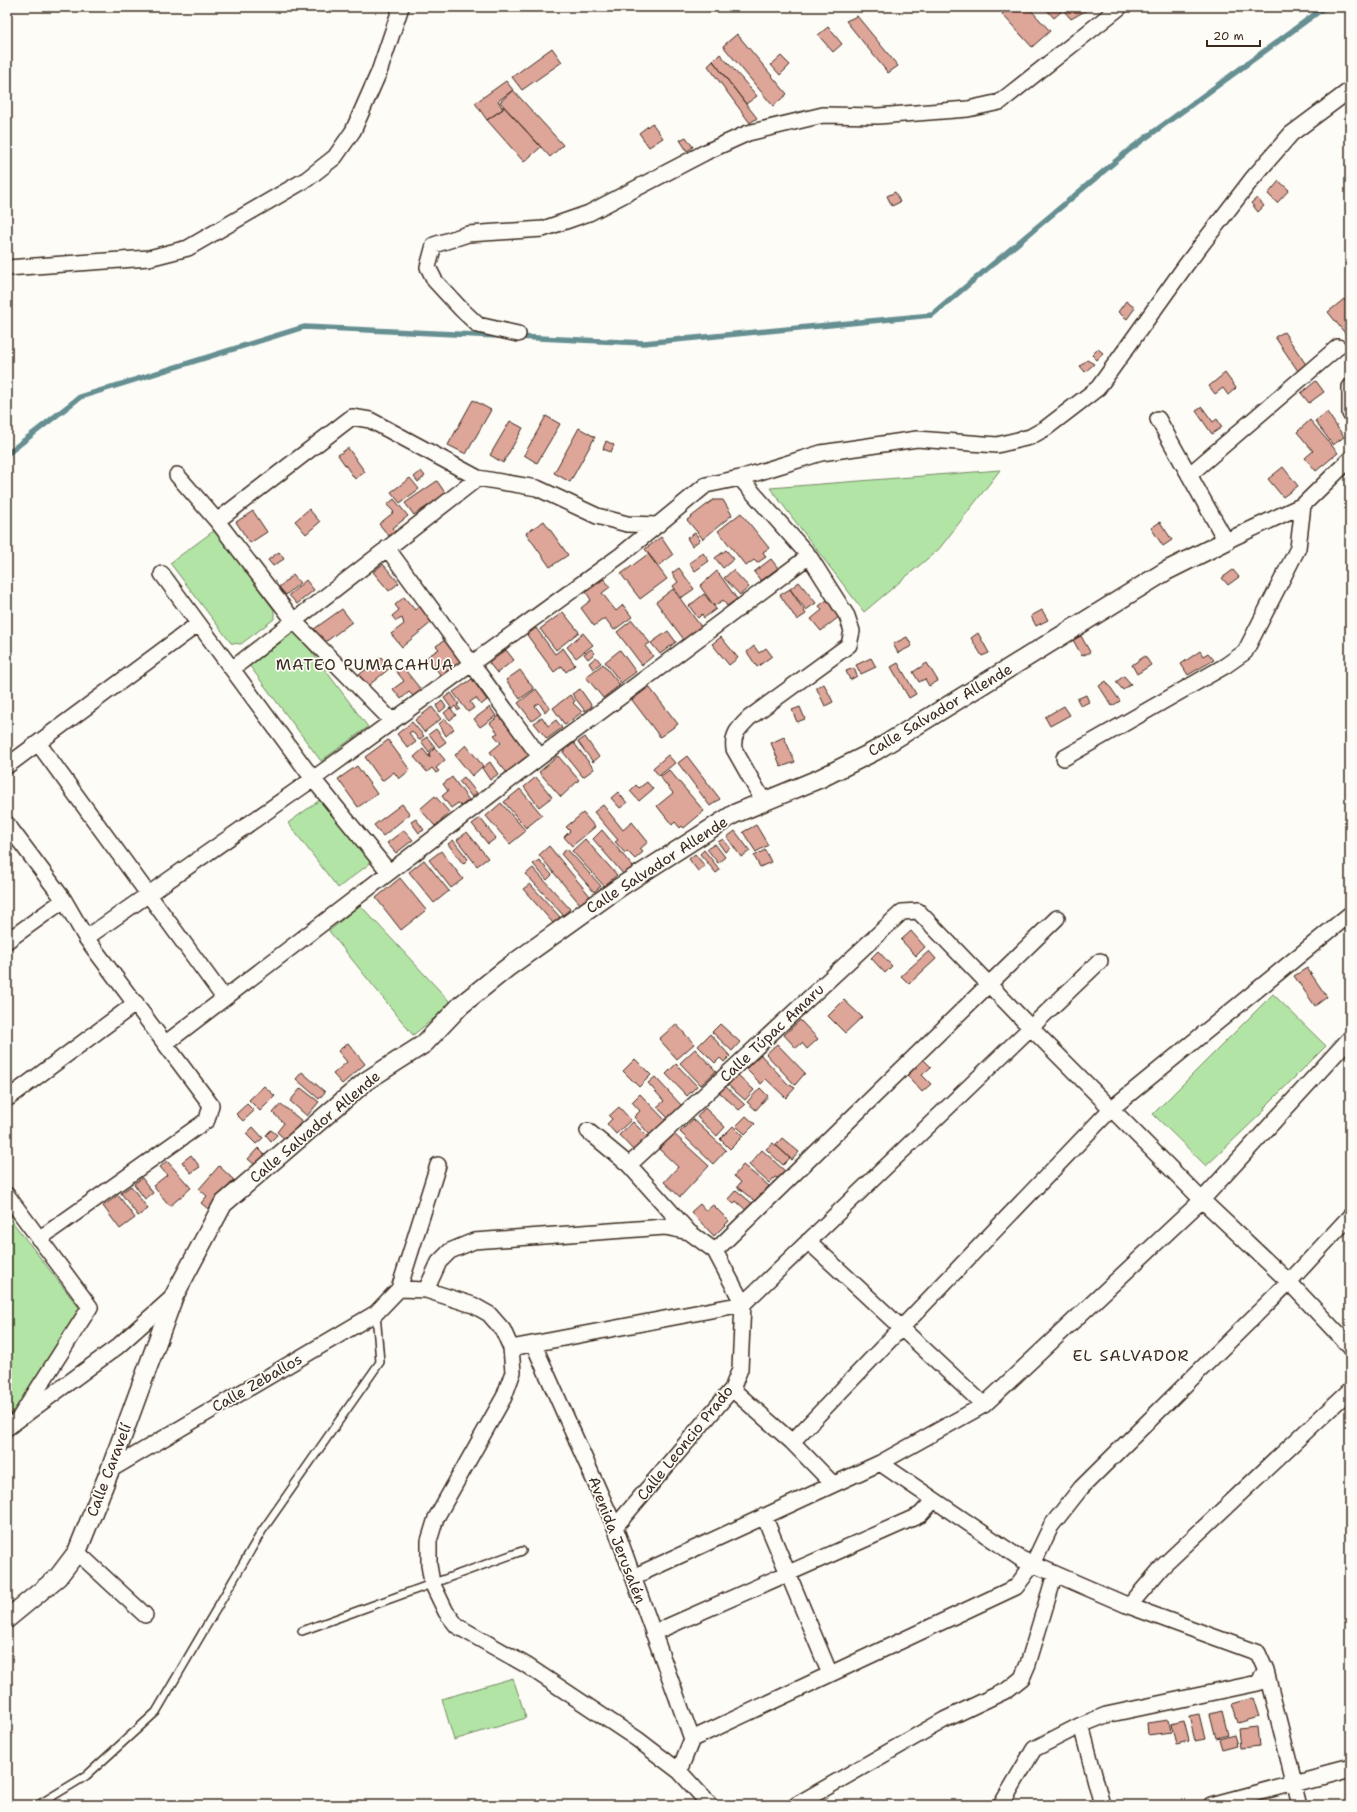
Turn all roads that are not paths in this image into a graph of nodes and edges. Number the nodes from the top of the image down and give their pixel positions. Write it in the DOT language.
graph roads {
  1 [pos="401,7"];
  2 [pos="1120,7"];
  3 [pos="1350,90"];
  4 [pos="7,268"];
  5 [pos="518,334"];
  6 [pos="1338,347"];
  7 [pos="1350,387"];
  8 [pos="1350,414"];
  9 [pos="1158,419"];
  10 [pos="1350,459"];
  11 [pos="177,475"];
  12 [pos="1189,475"];
  13 [pos="478,478"];
  14 [pos="740,478"];
  15 [pos="1303,505"];
  16 [pos="217,521"];
  17 [pos="658,525"];
  18 [pos="1226,541"];
  19 [pos="387,548"];
  20 [pos="808,556"];
  21 [pos="162,574"];
  22 [pos="294,621"];
  23 [pos="198,624"];
  24 [pos="471,664"];
  25 [pos="232,669"];
  26 [pos="392,721"];
  27 [pos="38,743"];
  28 [pos="540,757"];
  29 [pos="1064,758"];
  30 [pos="7,766"];
  31 [pos="313,779"];
  32 [pos="764,802"];
  33 [pos="7,824"];
  34 [pos="389,872"];
  35 [pos="148,895"];
  36 [pos="64,900"];
  37 [pos="1350,914"];
  38 [pos="1057,918"];
  39 [pos="86,938"];
  40 [pos="7,941"];
  41 [pos="1100,962"];
  42 [pos="989,984"];
  43 [pos="224,998"];
  44 [pos="136,1003"];
  45 [pos="1031,1028"];
  46 [pos="1350,1038"];
  47 [pos="166,1043"];
  48 [pos="7,1099"];
  49 [pos="1111,1109"];
  50 [pos="588,1131"];
  51 [pos="629,1165"];
  52 [pos="438,1166"];
  53 [pos="7,1195"];
  54 [pos="1202,1200"];
  55 [pos="1350,1216"];
  56 [pos="689,1232"];
  57 [pos="39,1239"];
  58 [pos="808,1241"];
  59 [pos="715,1251"];
  60 [pos="1289,1282"];
  61 [pos="399,1290"];
  62 [pos="426,1290"];
  63 [pos="174,1296"];
  64 [pos="743,1304"];
  65 [pos="376,1313"];
  66 [pos="901,1328"];
  67 [pos="534,1346"];
  68 [pos="1350,1347"];
  69 [pos="511,1348"];
  70 [pos="732,1389"];
  71 [pos="1350,1390"];
  72 [pos="984,1405"];
  73 [pos="13,1424"];
  74 [pos="792,1442"];
  75 [pos="880,1463"];
  76 [pos="110,1470"];
  77 [pos="833,1484"];
  78 [pos="934,1500"];
  79 [pos="764,1516"];
  80 [pos="615,1527"];
  81 [pos="522,1551"];
  82 [pos="77,1552"];
  83 [pos="1033,1564"];
  84 [pos="787,1574"];
  85 [pos="1055,1574"];
  86 [pos="632,1577"];
  87 [pos="432,1584"];
  88 [pos="1129,1606"];
  89 [pos="145,1615"];
  90 [pos="7,1619"];
  91 [pos="302,1631"];
  92 [pos="653,1633"];
  93 [pos="1266,1671"];
  94 [pos="830,1674"];
  95 [pos="1081,1725"];
  96 [pos="692,1739"];
  97 [pos="1350,1768"];
  98 [pos="679,1771"];
  99 [pos="1295,1782"];
  100 [pos="38,1805"];
  101 [pos="710,1805"];
  102 [pos="796,1805"];
  103 [pos="1001,1805"];
  104 [pos="1102,1805"];
  105 [pos="1211,1805"];
  106 [pos="1300,1805"];
  1 -- 4 [label="street"];
  2 -- 5 [label="street"];
  3 -- 14 [label="street"];
  6 -- 12 [label="street"];
  7 -- 8 [label="street"];
  9 -- 12 [label="street"];
  10 -- 15 [label="street"];
  11 -- 16 [label="street"];
  12 -- 18 [label="street"];
  13 -- 16 [label="street"];
  13 -- 17 [label="street"];
  13 -- 19 [label="street"];
  14 -- 17 [label="street"];
  14 -- 20 [label="street"];
  15 -- 18 [label="street"];
  15 -- 29 [label="street"];
  16 -- 22 [label="street"];
  17 -- 24 [label="street"];
  18 -- 32 [label="street, Calle Salvador Allende"];
  19 -- 22 [label="street"];
  19 -- 24 [label="street"];
  20 -- 28 [label="street"];
  20 -- 32 [label="street"];
  21 -- 23 [label="street"];
  22 -- 25 [label="street"];
  22 -- 26 [label="street"];
  23 -- 25 [label="street"];
  23 -- 27 [label="street"];
  24 -- 26 [label="street"];
  24 -- 28 [label="street"];
  25 -- 31 [label="street"];
  26 -- 31 [label="street"];
  27 -- 30 [label="street"];
  27 -- 35 [label="street"];
  28 -- 34 [label="street"];
  31 -- 34 [label="street"];
  31 -- 35 [label="street"];
  32 -- 63 [label="street, Calle Salvador Allende"];
  33 -- 36 [label="street"];
  34 -- 43 [label="street"];
  35 -- 39 [label="street"];
  35 -- 43 [label="street"];
  36 -- 39 [label="street"];
  36 -- 40 [label="street"];
  37 -- 49 [label="street"];
  38 -- 42 [label="street"];
  39 -- 44 [label="street"];
  41 -- 45 [label="street"];
  42 -- 45 [label="street"];
  42 -- 51 [label="street, Calle Túpac Amaru"];
  42 -- 59 [label="street"];
  43 -- 47 [label="street"];
  44 -- 47 [label="street"];
  44 -- 48 [label="street"];
  45 -- 49 [label="street"];
  45 -- 58 [label="street"];
  46 -- 54 [label="street"];
  47 -- 57 [label="street"];
  49 -- 54 [label="street"];
  49 -- 66 [label="street"];
  50 -- 51 [label="street"];
  51 -- 56 [label="street"];
  52 -- 61 [label="street"];
  53 -- 57 [label="street"];
  54 -- 60 [label="street"];
  54 -- 72 [label="street"];
  55 -- 60 [label="street"];
  56 -- 59 [label="street"];
  56 -- 62 [label="street"];
  57 -- 73 [label="street"];
  58 -- 64 [label="street"];
  58 -- 66 [label="street"];
  59 -- 64 [label="street"];
  60 -- 68 [label="street"];
  60 -- 83 [label="street"];
  61 -- 62 [label="street"];
  61 -- 65 [label="street, Calle Zeballos"];
  62 -- 69 [label="street"];
  63 -- 73 [label="street"];
  63 -- 76 [label="street, Calle Caravelí"];
  64 -- 67 [label="street"];
  64 -- 70 [label="street, Calle Leoncio Prado"];
  65 -- 76 [label="street, Calle Zeballos"];
  65 -- 100 [label="lane"];
  66 -- 72 [label="street"];
  66 -- 74 [label="street"];
  67 -- 69 [label="street"];
  67 -- 80 [label="street, Avenida Jerusalén"];
  69 -- 87 [label="street"];
  70 -- 74 [label="street"];
  70 -- 80 [label="street, Calle Leoncio Prado"];
  71 -- 88 [label="street"];
  72 -- 75 [label="street"];
  74 -- 77 [label="street"];
  75 -- 77 [label="street"];
  75 -- 78 [label="street"];
  76 -- 82 [label="street, Calle Caravelí"];
  77 -- 79 [label="street"];
  78 -- 83 [label="street"];
  78 -- 84 [label="street"];
  79 -- 84 [label="street"];
  79 -- 86 [label="street"];
  80 -- 86 [label="street, Avenida Jerusalén"];
  81 -- 87 [label="lane"];
  82 -- 89 [label="street"];
  82 -- 90 [label="street, Calle Caravelí"];
  83 -- 85 [label="street"];
  83 -- 94 [label="street"];
  84 -- 92 [label="street"];
  84 -- 94 [label="street"];
  85 -- 88 [label="street"];
  85 -- 102 [label="street"];
  86 -- 92 [label="street, Avenida Jerusalén"];
  87 -- 91 [label="lane"];
  87 -- 98 [label="street"];
  88 -- 93 [label="street"];
  92 -- 96 [label="street, Avenida Jerusalén"];
  93 -- 95 [label="street"];
  93 -- 99 [label="street"];
  94 -- 96 [label="street"];
  95 -- 103 [label="street"];
  95 -- 104 [label="street"];
  96 -- 98 [label="street"];
  97 -- 99 [label="street"];
  98 -- 101 [label="street"];
  99 -- 105 [label="street"];
  99 -- 106 [label="street"];
}
